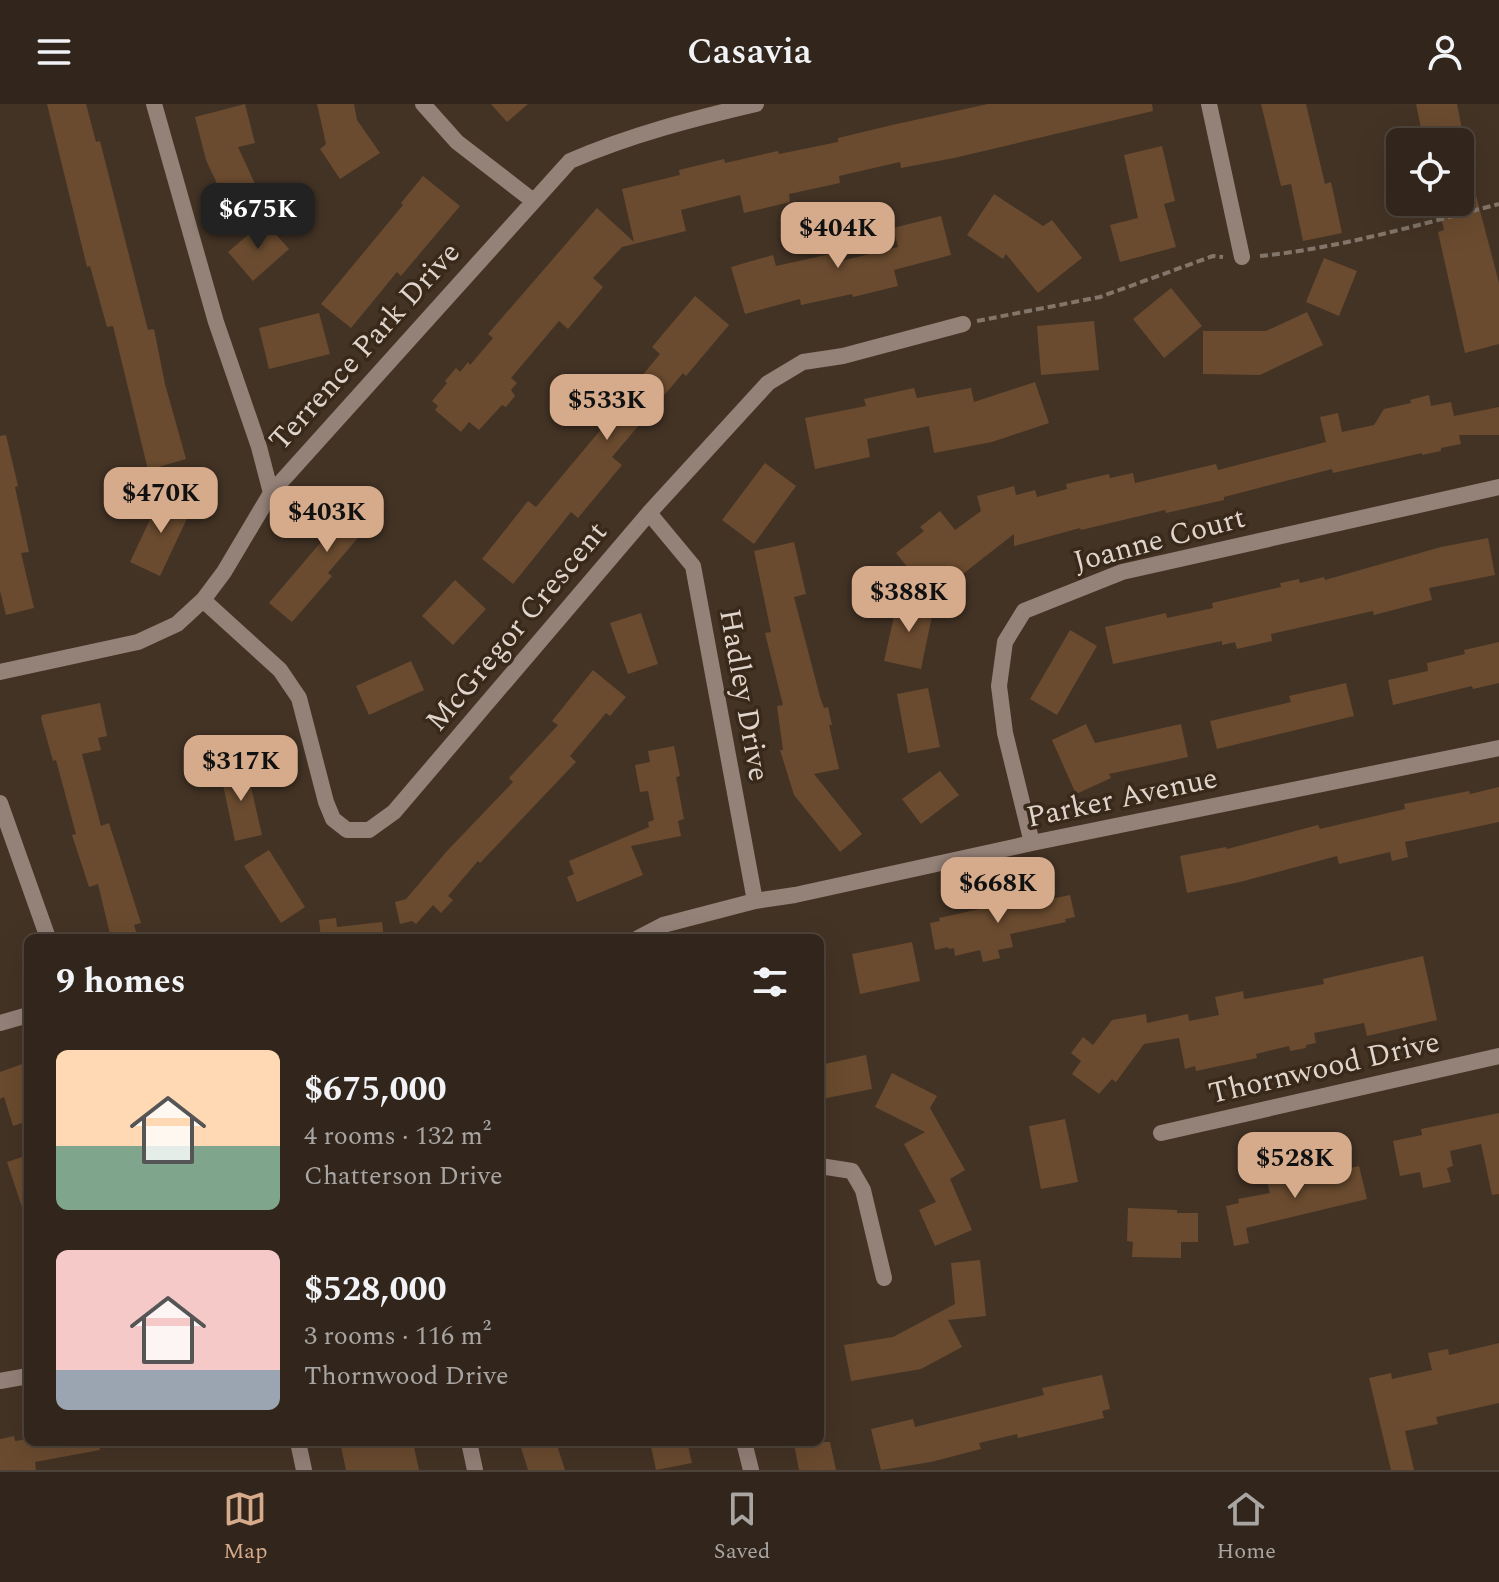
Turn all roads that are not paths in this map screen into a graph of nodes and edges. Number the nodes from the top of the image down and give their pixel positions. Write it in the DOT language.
graph roads {
  1 [pos="154,104"];
  2 [pos="423,104"];
  3 [pos="756,104"];
  4 [pos="1209,104"];
  5 [pos="698,110"];
  6 [pos="532,200"];
  7 [pos="1242,257"];
  8 [pos="963,324"];
  9 [pos="1499,487"];
  10 [pos="271,493"];
  11 [pos="649,513"];
  12 [pos="203,600"];
  13 [pos="0,672"];
  14 [pos="1499,748"];
  15 [pos="0,803"];
  16 [pos="1032,843"];
  17 [pos="755,901"];
  18 [pos="47,934"];
  19 [pos="646,934"];
  20 [pos="24,1016"];
  21 [pos="0,1023"];
  22 [pos="1499,1056"];
  23 [pos="1161,1133"];
  24 [pos="824,1167"];
  25 [pos="884,1278"];
  26 [pos="24,1377"];
  27 [pos="0,1381"];
  28 [pos="299,1446"];
  29 [pos="470,1446"];
  30 [pos="745,1446"];
  31 [pos="304,1470"];
  32 [pos="475,1470"];
  33 [pos="751,1470"];
  1 -- 10 [label="street"];
  2 -- 6 [label="street"];
  3 -- 5 [label="street, Terrence Park Drive"];
  4 -- 7 [label="street"];
  5 -- 6 [label="street, Terrence Park Drive"];
  6 -- 10 [label="street, Terrence Park Drive"];
  8 -- 11 [label="street, McGregor Crescent"];
  9 -- 16 [label="street, Joanne Court"];
  10 -- 12 [label="street, Terrence Park Drive"];
  11 -- 12 [label="street, McGregor Crescent"];
  11 -- 17 [label="street, Hadley Drive"];
  12 -- 13 [label="street, Terrence Park Drive"];
  14 -- 16 [label="street, Parker Avenue"];
  15 -- 18 [label="street"];
  16 -- 17 [label="street, Parker Avenue"];
  17 -- 19 [label="street, Parker Avenue"];
  20 -- 21 [label="street"];
  22 -- 23 [label="street, Thornwood Drive"];
  24 -- 25 [label="street"];
  26 -- 27 [label="street"];
  28 -- 31 [label="street"];
  29 -- 32 [label="street"];
  30 -- 33 [label="street"];
}
